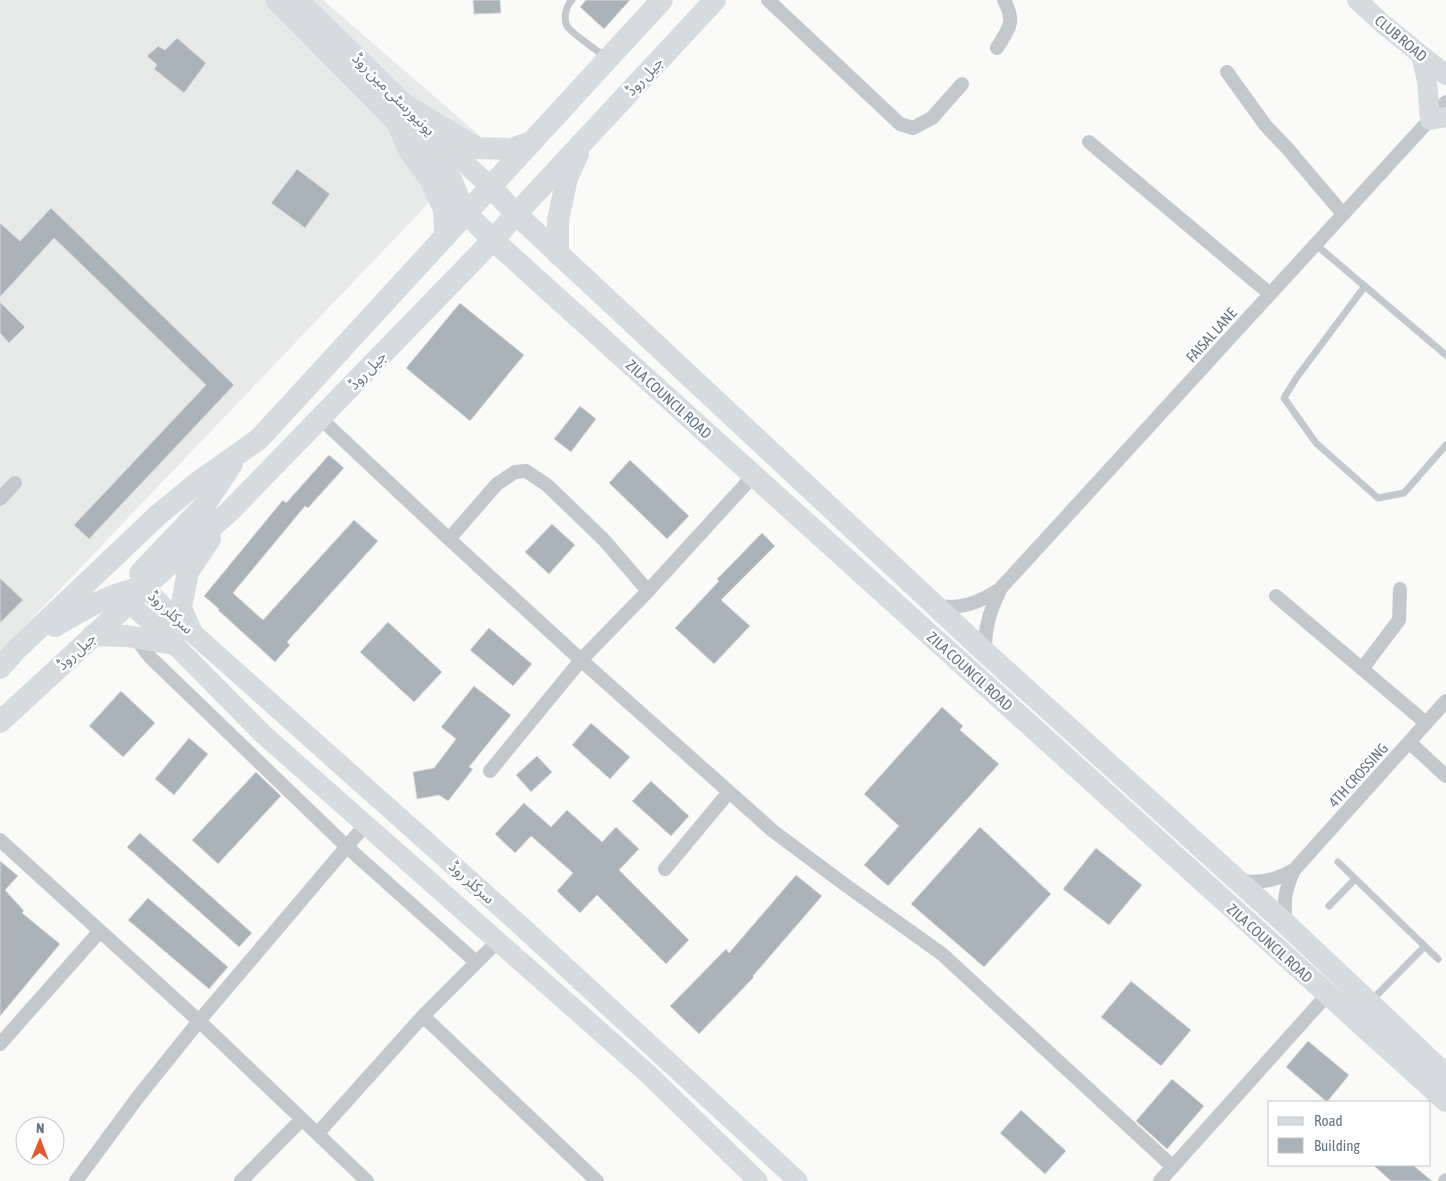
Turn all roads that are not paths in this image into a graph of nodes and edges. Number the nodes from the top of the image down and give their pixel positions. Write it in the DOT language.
graph roads {
  1 [pos="275,0"];
  2 [pos="299,0"];
  3 [pos="572,0"];
  4 [pos="662,0"];
  5 [pos="715,0"];
  6 [pos="768,0"];
  7 [pos="1004,0"];
  8 [pos="1357,0"];
  9 [pos="997,48"];
  10 [pos="1421,55"];
  11 [pos="607,59"];
  12 [pos="1227,72"];
  13 [pos="1446,75"];
  14 [pos="962,84"];
  15 [pos="1446,102"];
  16 [pos="402,114"];
  17 [pos="1438,118"];
  18 [pos="532,142"];
  19 [pos="583,142"];
  20 [pos="1089,142"];
  21 [pos="491,187"];
  22 [pos="466,213"];
  23 [pos="516,214"];
  24 [pos="1342,214"];
  25 [pos="445,237"];
  26 [pos="493,240"];
  27 [pos="1316,244"];
  28 [pos="558,254"];
  29 [pos="1365,286"];
  30 [pos="1270,294"];
  31 [pos="1446,355"];
  32 [pos="320,418"];
  33 [pos="1446,445"];
  34 [pos="242,451"];
  35 [pos="754,476"];
  36 [pos="15,483"];
  37 [pos="0,499"];
  38 [pos="230,512"];
  39 [pos="449,539"];
  40 [pos="1000,589"];
  41 [pos="1400,589"];
  42 [pos="648,591"];
  43 [pos="134,593"];
  44 [pos="1276,596"];
  45 [pos="934,604"];
  46 [pos="93,635"];
  47 [pos="135,637"];
  48 [pos="182,638"];
  49 [pos="18,648"];
  50 [pos="985,652"];
  51 [pos="150,657"];
  52 [pos="581,660"];
  53 [pos="0,668"];
  54 [pos="1362,669"];
  55 [pos="1446,702"];
  56 [pos="0,722"];
  57 [pos="1426,723"];
  58 [pos="1409,742"];
  59 [pos="490,771"];
  60 [pos="1446,776"];
  61 [pos="729,792"];
  62 [pos="366,824"];
  63 [pos="0,840"];
  64 [pos="346,846"];
  65 [pos="1338,862"];
  66 [pos="665,869"];
  67 [pos="1294,870"];
  68 [pos="1355,879"];
  69 [pos="1239,881"];
  70 [pos="1329,906"];
  71 [pos="1286,924"];
  72 [pos="100,931"];
  73 [pos="498,941"];
  74 [pos="1424,947"];
  75 [pos="1438,959"];
  76 [pos="476,962"];
  77 [pos="1327,995"];
  78 [pos="1369,1003"];
  79 [pos="423,1016"];
  80 [pos="199,1021"];
  81 [pos="0,1044"];
  82 [pos="1446,1075"];
  83 [pos="1446,1101"];
  84 [pos="302,1119"];
  85 [pos="318,1133"];
  86 [pos="1173,1167"];
  87 [pos="76,1181"];
  88 [pos="241,1181"];
  89 [pos="367,1181"];
  90 [pos="597,1181"];
  91 [pos="758,1181"];
  92 [pos="798,1181"];
  93 [pos="1160,1181"];
  1 -- 16 [label="main road, یونیورسٹی مین روڈ"];
  2 -- 16 [label="main road, یونیورسٹی مین روڈ"];
  3 -- 11 [label="lane"];
  4 -- 11 [label="main road"];
  5 -- 19 [label="main road, جیل روڈ"];
  6 -- 14 [label="street"];
  7 -- 9 [label="street"];
  8 -- 10 [label="main road, CLUB ROAD"];
  10 -- 13 [label="main road, CLUB ROAD"];
  10 -- 17 [label="main road"];
  11 -- 18 [label="main road"];
  12 -- 24 [label="street"];
  15 -- 17 [label="street, FAISAL LANE"];
  16 -- 18 [label="main road"];
  16 -- 21 [label="main road, یونیورسٹی مین روڈ"];
  16 -- 22 [label="main road, یونیورسٹی مین روڈ"];
  16 -- 25 [label="main road"];
  17 -- 24 [label="street, FAISAL LANE"];
  18 -- 21 [label="main road"];
  19 -- 23 [label="main road, جیل روڈ"];
  19 -- 28 [label="main road"];
  20 -- 30 [label="street"];
  21 -- 22 [label="main road"];
  21 -- 23 [label="main road, ZILA COUNCIL ROAD"];
  22 -- 25 [label="main road"];
  22 -- 26 [label="main road, ZILA COUNCIL ROAD"];
  23 -- 26 [label="main road, جیل روڈ"];
  23 -- 28 [label="main road, ZILA COUNCIL ROAD"];
  24 -- 27 [label="street, FAISAL LANE"];
  25 -- 34 [label="main road"];
  26 -- 32 [label="main road, جیل روڈ"];
  26 -- 35 [label="main road, ZILA COUNCIL ROAD"];
  27 -- 29 [label="lane"];
  27 -- 30 [label="street, FAISAL LANE"];
  28 -- 45 [label="main road, ZILA COUNCIL ROAD"];
  29 -- 31 [label="lane"];
  29 -- 33 [label="lane"];
  30 -- 40 [label="street, FAISAL LANE"];
  32 -- 38 [label="main road, جیل روڈ"];
  32 -- 39 [label="street"];
  34 -- 43 [label="main road"];
  34 -- 49 [label="main road"];
  35 -- 42 [label="street"];
  35 -- 77 [label="main road, ZILA COUNCIL ROAD"];
  36 -- 37 [label="street"];
  38 -- 43 [label="main road, جیل روڈ"];
  38 -- 48 [label="main road"];
  39 -- 42 [label="street"];
  39 -- 52 [label="street"];
  40 -- 45 [label="street, FAISAL LANE"];
  40 -- 50 [label="street, FAISAL LANE"];
  41 -- 54 [label="street"];
  42 -- 52 [label="street"];
  43 -- 46 [label="main road, جیل روڈ"];
  43 -- 48 [label="main road, سرکلر روڈ"];
  43 -- 49 [label="main road"];
  44 -- 54 [label="street"];
  45 -- 50 [label="main road, ZILA COUNCIL ROAD"];
  46 -- 47 [label="main road"];
  46 -- 56 [label="main road, جیل روڈ"];
  47 -- 48 [label="main road"];
  47 -- 51 [label="street"];
  48 -- 51 [label="street"];
  48 -- 62 [label="main road, سرکلر روڈ"];
  48 -- 92 [label="main road, سرکلر روڈ"];
  49 -- 53 [label="main road"];
  50 -- 69 [label="main road, ZILA COUNCIL ROAD"];
  51 -- 64 [label="street"];
  52 -- 59 [label="street"];
  52 -- 61 [label="street"];
  54 -- 57 [label="street"];
  55 -- 57 [label="street, 4TH CROSSING"];
  57 -- 58 [label="street, 4TH CROSSING"];
  58 -- 60 [label="street"];
  58 -- 67 [label="street, 4TH CROSSING"];
  61 -- 66 [label="street"];
  61 -- 86 [label="street"];
  62 -- 64 [label="street"];
  62 -- 73 [label="main road, سرکلر روڈ"];
  63 -- 72 [label="street"];
  64 -- 76 [label="street"];
  64 -- 80 [label="street"];
  65 -- 68 [label="lane"];
  67 -- 69 [label="street, 4TH CROSSING"];
  67 -- 71 [label="street, 4TH CROSSING"];
  68 -- 70 [label="lane"];
  68 -- 74 [label="lane"];
  69 -- 71 [label="main road, ZILA COUNCIL ROAD"];
  71 -- 78 [label="main road, ZILA COUNCIL ROAD"];
  72 -- 80 [label="street"];
  72 -- 81 [label="street"];
  73 -- 76 [label="street"];
  73 -- 91 [label="main road, سرکلر روڈ"];
  74 -- 75 [label="lane"];
  74 -- 78 [label="lane"];
  76 -- 79 [label="street"];
  77 -- 83 [label="main road, ZILA COUNCIL ROAD"];
  77 -- 86 [label="street"];
  78 -- 82 [label="main road, ZILA COUNCIL ROAD"];
  79 -- 85 [label="street"];
  79 -- 90 [label="street"];
  80 -- 84 [label="street"];
  80 -- 87 [label="street"];
  84 -- 85 [label="street"];
  84 -- 88 [label="street"];
  85 -- 89 [label="street"];
  86 -- 93 [label="street"];
}
